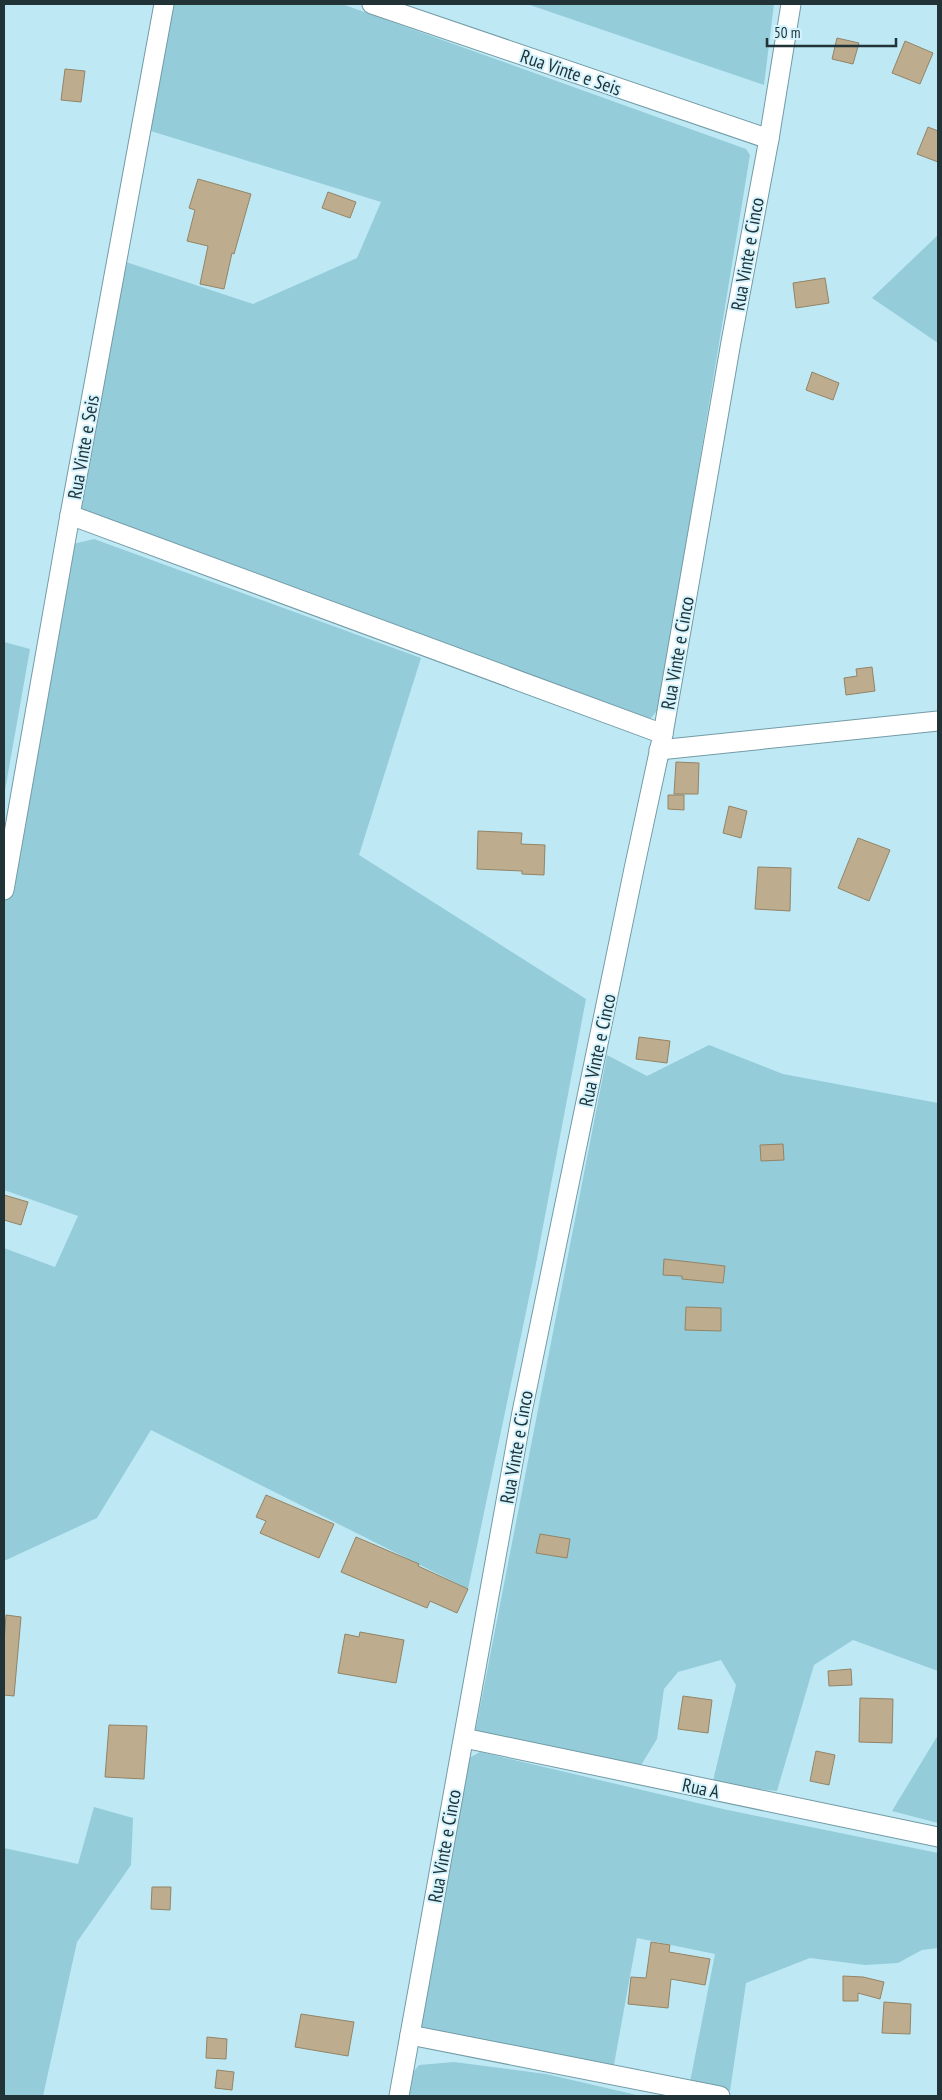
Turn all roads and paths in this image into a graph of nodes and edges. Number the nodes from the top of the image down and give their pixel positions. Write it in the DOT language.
graph roads {
  1 [pos="164,4"];
  2 [pos="372,4"];
  3 [pos="791,4"];
  4 [pos="769,139"];
  5 [pos="70,515"];
  6 [pos="938,721"];
  7 [pos="661,742"];
  8 [pos="4,890"];
  9 [pos="464,1738"];
  10 [pos="938,1837"];
  11 [pos="410,2035"];
  12 [pos="399,2096"];
  13 [pos="720,2096"];
  1 -- 5 [label="street, Rua Vinte e Seis"];
  2 -- 4 [label="street, Rua Vinte e Seis"];
  3 -- 4 [label="street, Rua Vinte e Cinco"];
  4 -- 7 [label="street, Rua Vinte e Cinco"];
  5 -- 7 [label="street"];
  5 -- 8 [label="street, Rua Vinte e Seis"];
  6 -- 7 [label="street"];
  7 -- 9 [label="street, Rua Vinte e Cinco"];
  9 -- 10 [label="street, Rua A"];
  9 -- 11 [label="street, Rua Vinte e Cinco"];
  11 -- 12 [label="street, Rua Vinte e Cinco"];
  11 -- 13 [label="street"];
}
